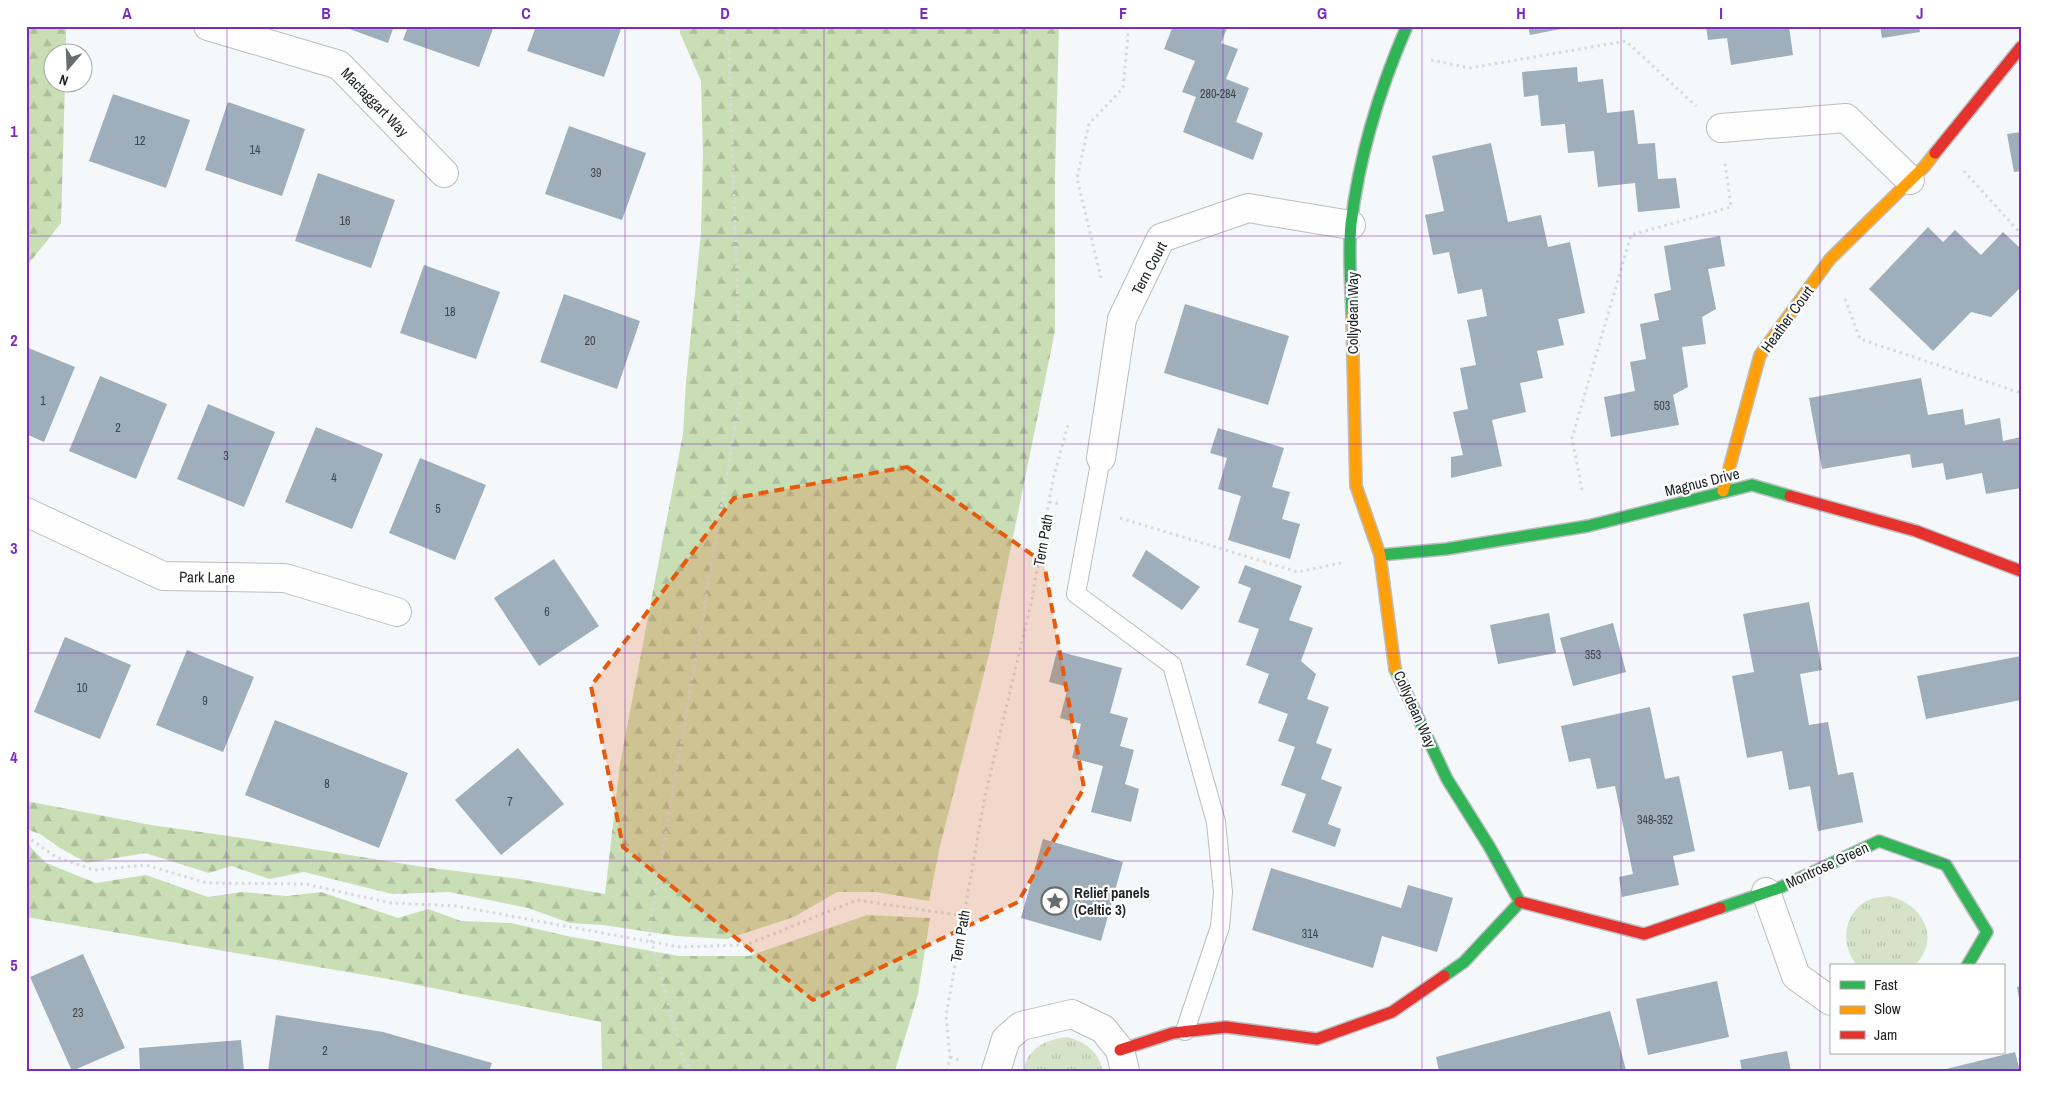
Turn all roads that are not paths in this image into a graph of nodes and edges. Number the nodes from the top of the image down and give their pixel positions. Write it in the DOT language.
graph roads {
  1 [pos="208,26"];
  2 [pos="1407,26"];
  3 [pos="2021,47"];
  4 [pos="1721,128"];
  5 [pos="444,173"];
  6 [pos="1910,180"];
  7 [pos="1351,225"];
  8 [pos="1101,458"];
  9 [pos="1723,491"];
  10 [pos="26,512"];
  11 [pos="1380,555"];
  12 [pos="2021,571"];
  13 [pos="397,612"];
  14 [pos="1766,892"];
  15 [pos="1520,902"];
  16 [pos="1967,964"];
  17 [pos="1830,1000"];
  18 [pos="1185,1031"];
  19 [pos="1122,1060"];
  20 [pos="996,1071"];
  1 -- 5 [label="street, Mactaggart Way"];
  2 -- 7 [label="street, Collydean Way"];
  3 -- 6 [label="street, Heather Court"];
  4 -- 6 [label="street"];
  6 -- 9 [label="street, Heather Court"];
  7 -- 8 [label="street, Tern Court"];
  7 -- 11 [label="street, Collydean Way"];
  8 -- 18 [label="lane"];
  9 -- 11 [label="street, Magnus Drive"];
  9 -- 12 [label="street, Magnus Drive"];
  10 -- 13 [label="street, Park Lane"];
  11 -- 15 [label="street, Collydean Way"];
  14 -- 15 [label="street, Montrose Green"];
  14 -- 16 [label="street, Montrose Green"];
  14 -- 17 [label="street"];
  15 -- 18 [label="street"];
  18 -- 19 [label="street"];
  19 -- 20 [label="street"];
}
